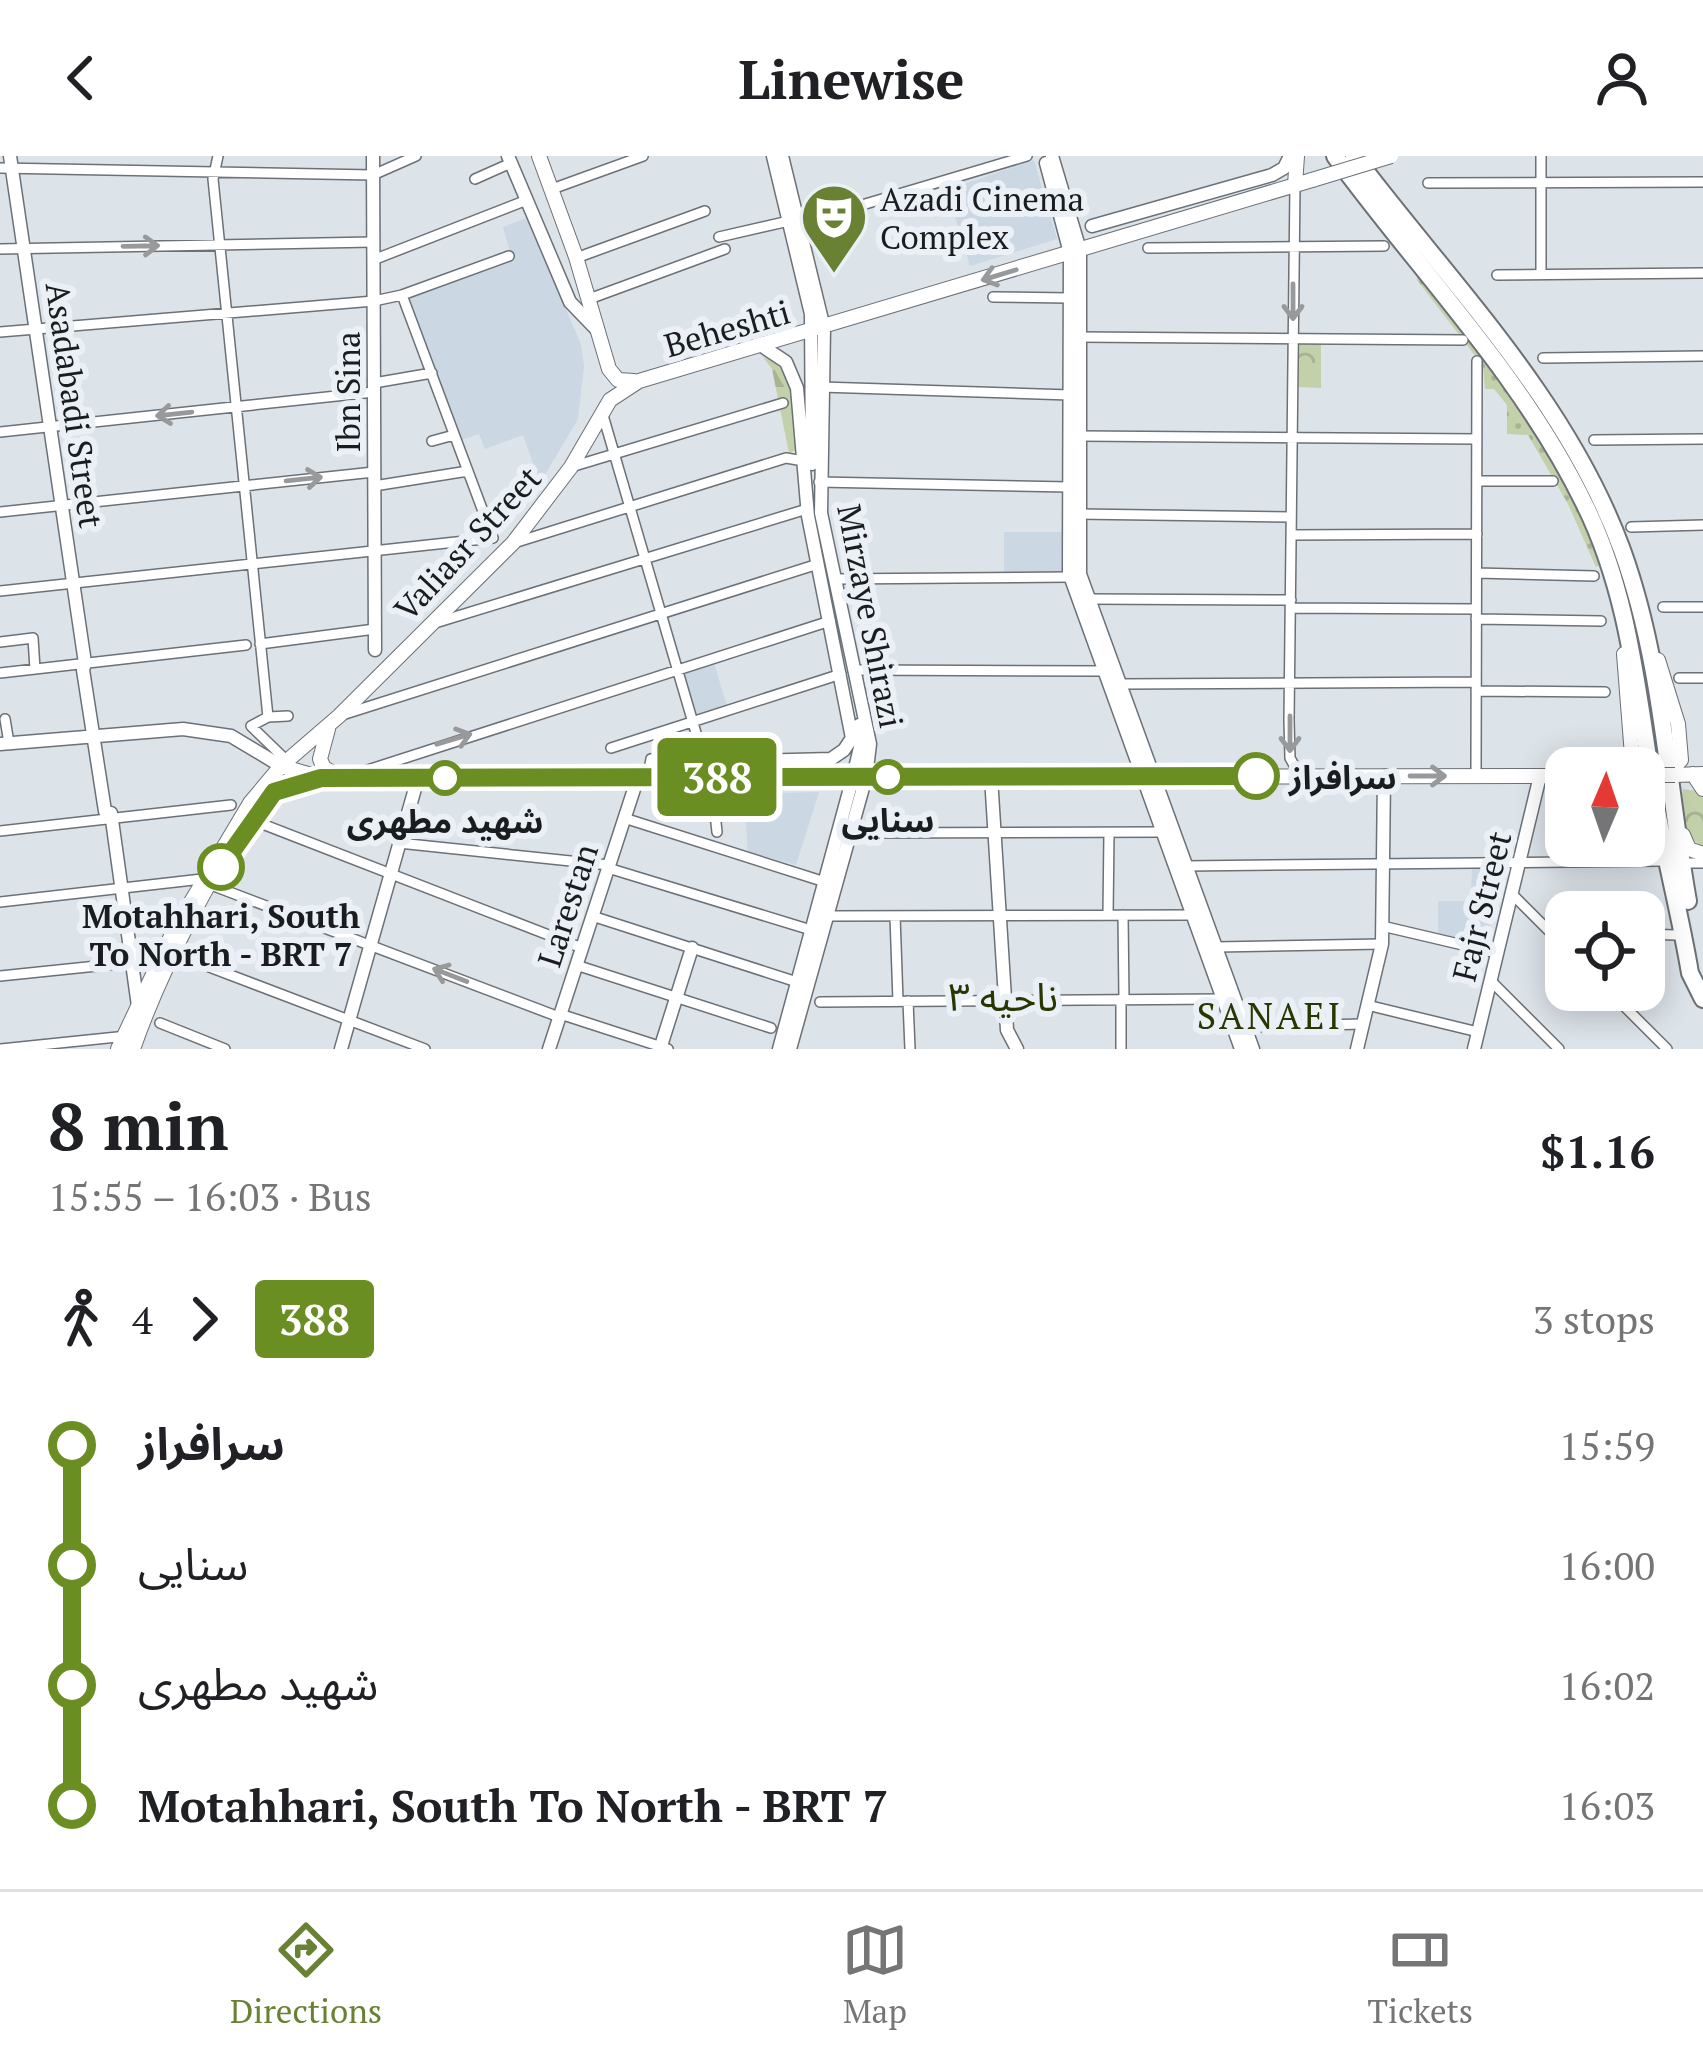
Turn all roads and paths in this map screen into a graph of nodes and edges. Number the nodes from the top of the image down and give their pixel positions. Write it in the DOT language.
graph roads {
  1 [pos="218,156"];
  2 [pos="373,156"];
  3 [pos="416,156"];
  4 [pos="539,156"];
  5 [pos="643,156"];
  6 [pos="773,156"];
  7 [pos="782,156"];
  8 [pos="1027,156"];
  9 [pos="1048,156"];
  10 [pos="1293,156"];
  11 [pos="1335,156"];
  12 [pos="1354,156"];
  13 [pos="1391,156"];
  14 [pos="1541,156"];
  15 [pos="510,159"];
  16 [pos="620,160"];
  17 [pos="996,160"];
  18 [pos="51,161"];
  19 [pos="7,163"];
  20 [pos="215,172"];
  21 [pos="782,173"];
  22 [pos="373,175"];
  23 [pos="475,179"];
  24 [pos="1703,182"];
  25 [pos="1428,183"];
  26 [pos="1541,183"];
  27 [pos="1295,185"];
  28 [pos="552,189"];
  29 [pos="1216,190"];
  30 [pos="527,200"];
  31 [pos="1241,201"];
  32 [pos="1163,206"];
  33 [pos="705,211"];
  34 [pos="1070,211"];
  35 [pos="794,222"];
  36 [pos="1092,226"];
  37 [pos="1155,227"];
  38 [pos="1131,235"];
  39 [pos="719,237"];
  40 [pos="373,242"];
  41 [pos="220,244"];
  42 [pos="1384,245"];
  43 [pos="1293,247"];
  44 [pos="24,248"];
  45 [pos="1148,248"];
  46 [pos="0,249"];
  47 [pos="725,249"];
  48 [pos="1075,251"];
  49 [pos="509,256"];
  50 [pos="576,258"];
  51 [pos="373,260"];
  52 [pos="1703,273"];
  53 [pos="1497,274"];
  54 [pos="1541,274"];
  55 [pos="402,295"];
  56 [pos="993,297"];
  57 [pos="1070,298"];
  58 [pos="589,299"];
  59 [pos="374,301"];
  60 [pos="226,312"];
  61 [pos="36,329"];
  62 [pos="818,329"];
  63 [pos="598,331"];
  64 [pos="0,332"];
  65 [pos="1078,338"];
  66 [pos="1292,339"];
  67 [pos="1463,340"];
  68 [pos="762,346"];
  69 [pos="1703,356"];
  70 [pos="1543,358"];
  71 [pos="1477,361"];
  72 [pos="432,374"];
  73 [pos="639,381"];
  74 [pos="374,387"];
  75 [pos="821,387"];
  76 [pos="1070,395"];
  77 [pos="783,404"];
  78 [pos="236,407"];
  79 [pos="602,412"];
  80 [pos="51,427"];
  81 [pos="0,432"];
  82 [pos="454,435"];
  83 [pos="1079,436"];
  84 [pos="1292,438"];
  85 [pos="1477,439"];
  86 [pos="1594,440"];
  87 [pos="1703,440"];
  88 [pos="432,441"];
  89 [pos="615,457"];
  90 [pos="804,461"];
  91 [pos="571,467"];
  92 [pos="468,471"];
  93 [pos="374,479"];
  94 [pos="1552,481"];
  95 [pos="819,482"];
  96 [pos="1477,482"];
  97 [pos="244,486"];
  98 [pos="1069,487"];
  99 [pos="62,505"];
  100 [pos="630,507"];
  101 [pos="807,508"];
  102 [pos="0,512"];
  103 [pos="1078,514"];
  104 [pos="1292,518"];
  105 [pos="1703,525"];
  106 [pos="1631,527"];
  107 [pos="1477,534"];
  108 [pos="1291,535"];
  109 [pos="513,543"];
  110 [pos="375,550"];
  111 [pos="1623,552"];
  112 [pos="645,559"];
  113 [pos="252,563"];
  114 [pos="818,564"];
  115 [pos="1477,573"];
  116 [pos="1070,577"];
  117 [pos="1604,577"];
  118 [pos="835,579"];
  119 [pos="74,583"];
  120 [pos="0,591"];
  121 [pos="1089,599"];
  122 [pos="1291,604"];
  123 [pos="1663,607"];
  124 [pos="1703,607"];
  125 [pos="661,614"];
  126 [pos="1476,614"];
  127 [pos="830,621"];
  128 [pos="1601,621"];
  129 [pos="430,625"];
  130 [pos="375,628"];
  131 [pos="0,642"];
  132 [pos="260,644"];
  133 [pos="246,645"];
  134 [pos="375,650"];
  135 [pos="86,663"];
  136 [pos="35,669"];
  137 [pos="677,669"];
  138 [pos="1105,671"];
  139 [pos="848,672"];
  140 [pos="0,673"];
  141 [pos="1679,678"];
  142 [pos="1703,678"];
  143 [pos="1290,682"];
  144 [pos="1120,684"];
  145 [pos="1476,687"];
  146 [pos="1605,692"];
  147 [pos="288,716"];
  148 [pos="268,717"];
  149 [pos="5,719"];
  150 [pos="334,720"];
  151 [pos="693,722"];
  152 [pos="97,734"];
  153 [pos="1666,743"];
  154 [pos="4,744"];
  155 [pos="1632,747"];
  156 [pos="611,748"];
  157 [pos="266,756"];
  158 [pos="286,765"];
  159 [pos="1665,771"];
  160 [pos="1665,773"];
  161 [pos="1698,774"];
  162 [pos="1300,776"];
  163 [pos="1384,776"];
  164 [pos="1476,776"];
  165 [pos="1540,776"];
  166 [pos="1545,776"];
  167 [pos="638,777"];
  168 [pos="668,777"];
  169 [pos="711,777"];
  170 [pos="860,777"];
  171 [pos="991,777"];
  172 [pos="1148,777"];
  173 [pos="321,778"];
  174 [pos="344,778"];
  175 [pos="418,778"];
  176 [pos="269,782"];
  177 [pos="1703,789"];
  178 [pos="231,805"];
  179 [pos="624,818"];
  180 [pos="110,819"];
  181 [pos="252,820"];
  182 [pos="0,831"];
  183 [pos="717,832"];
  184 [pos="1162,832"];
  185 [pos="861,833"];
  186 [pos="1108,833"];
  187 [pos="995,834"];
  188 [pos="399,843"];
  189 [pos="1699,860"];
  190 [pos="1520,861"];
  191 [pos="1545,861"];
  192 [pos="1384,863"];
  193 [pos="609,866"];
  194 [pos="1186,866"];
  195 [pos="390,876"];
  196 [pos="207,882"];
  197 [pos="825,882"];
  198 [pos="120,889"];
  199 [pos="1512,894"];
  200 [pos="0,902"];
  201 [pos="1108,915"];
  202 [pos="1123,915"];
  203 [pos="1192,915"];
  204 [pos="592,916"];
  205 [pos="827,916"];
  206 [pos="896,916"];
  207 [pos="1000,916"];
  208 [pos="1382,926"];
  209 [pos="1545,928"];
  210 [pos="811,930"];
  211 [pos="1665,935"];
  212 [pos="1675,935"];
  213 [pos="371,944"];
  214 [pos="1382,944"];
  215 [pos="1216,947"];
  216 [pos="582,948"];
  217 [pos="692,948"];
  218 [pos="1497,953"];
  219 [pos="175,954"];
  220 [pos="127,963"];
  221 [pos="576,964"];
  222 [pos="0,976"];
  223 [pos="1703,979"];
  224 [pos="1491,981"];
  225 [pos="797,982"];
  226 [pos="142,986"];
  227 [pos="676,998"];
  228 [pos="1222,999"];
  229 [pos="1703,999"];
  230 [pos="1005,1000"];
  231 [pos="1122,1000"];
  232 [pos="903,1001"];
  233 [pos="820,1002"];
  234 [pos="1367,1005"];
  235 [pos="141,1011"];
  236 [pos="1629,1011"];
  237 [pos="560,1015"];
  238 [pos="349,1020"];
  239 [pos="160,1023"];
  240 [pos="1363,1024"];
  241 [pos="1245,1027"];
  242 [pos="771,1028"];
  243 [pos="1478,1032"];
  244 [pos="126,1045"];
  245 [pos="663,1048"];
  246 [pos="1,1049"];
  247 [pos="225,1049"];
  248 [pos="341,1049"];
  249 [pos="425,1049"];
  250 [pos="549,1049"];
  251 [pos="778,1049"];
  252 [pos="790,1049"];
  253 [pos="910,1049"];
  254 [pos="1016,1049"];
  255 [pos="1121,1049"];
  256 [pos="1241,1049"];
  257 [pos="1252,1049"];
  258 [pos="1357,1049"];
  259 [pos="1474,1049"];
  260 [pos="1559,1049"];
  261 [pos="1666,1049"];
  1 -- 20 [label="street"];
  2 -- 22 [label="main road, Ibn Sina"];
  3 -- 22 [label="street"];
  4 -- 28 [label="main road"];
  5 -- 16 [label="street"];
  6 -- 21 [label="main road"];
  7 -- 21 [label="main road"];
  8 -- 17 [label="street"];
  9 -- 34 [label="main road"];
  9 -- 48 [label="main road"];
  10 -- 27 [label="main road"];
  10 -- 29 [label="main road"];
  11 -- 117 [label="highway"];
  12 -- 111 [label="highway"];
  13 -- 27 [label="main road, Beheshti, bridge"];
  14 -- 26 [label="street"];
  15 -- 23 [label="street"];
  15 -- 30 [label="main road"];
  16 -- 28 [label="street"];
  17 -- 35 [label="street"];
  18 -- 19 [label="street"];
  18 -- 20 [label="street"];
  19 -- 44 [label="main road, Asadabadi Street"];
  20 -- 22 [label="street"];
  20 -- 41 [label="street"];
  21 -- 35 [label="main road"];
  22 -- 40 [label="main road, Ibn Sina"];
  24 -- 26 [label="street"];
  25 -- 26 [label="street"];
  26 -- 54 [label="street"];
  27 -- 31 [label="main road, Beheshti"];
  27 -- 43 [label="street"];
  28 -- 50 [label="main road"];
  29 -- 31 [label="main road"];
  29 -- 32 [label="main road"];
  30 -- 51 [label="street"];
  30 -- 63 [label="main road"];
  31 -- 37 [label="main road, Beheshti"];
  32 -- 36 [label="main road"];
  32 -- 37 [label="main road"];
  33 -- 50 [label="street"];
  34 -- 36 [label="main road"];
  34 -- 48 [label="main road"];
  35 -- 39 [label="street"];
  35 -- 62 [label="main road"];
  36 -- 38 [label="main road"];
  37 -- 38 [label="main road, Beheshti"];
  38 -- 48 [label="main road, Beheshti"];
  40 -- 41 [label="street"];
  40 -- 51 [label="main road, Ibn Sina"];
  44 -- 41 [label="street, one-way"];
  41 -- 60 [label="street"];
  42 -- 43 [label="street"];
  43 -- 45 [label="street"];
  43 -- 66 [label="street, one-way"];
  44 -- 46 [label="street"];
  44 -- 61 [label="main road, Asadabadi Street"];
  47 -- 58 [label="street"];
  48 -- 57 [label="main road"];
  48 -- 62 [label="main road, Beheshti, one-way"];
  48 -- 65 [label="main road"];
  49 -- 55 [label="street"];
  50 -- 58 [label="main road"];
  51 -- 59 [label="main road, Ibn Sina"];
  52 -- 54 [label="street"];
  53 -- 54 [label="street"];
  55 -- 59 [label="street"];
  55 -- 72 [label="street"];
  56 -- 57 [label="street"];
  57 -- 76 [label="main road"];
  58 -- 63 [label="main road"];
  59 -- 60 [label="street"];
  59 -- 74 [label="main road, Ibn Sina"];
  60 -- 61 [label="street"];
  60 -- 78 [label="street"];
  61 -- 64 [label="street"];
  61 -- 80 [label="main road, Asadabadi Street"];
  62 -- 68 [label="main road, Beheshti"];
  62 -- 75 [label="main road, Mirzaye Shirazi"];
  62 -- 170 [label="main road, Mirzaye Shirazi"];
  63 -- 73 [label="main road"];
  65 -- 66 [label="street"];
  65 -- 83 [label="main road"];
  66 -- 67 [label="street"];
  66 -- 84 [label="street"];
  68 -- 73 [label="main road, Beheshti"];
  68 -- 90 [label="main road, Mirzaye Shirazi"];
  69 -- 70 [label="street"];
  71 -- 85 [label="street"];
  72 -- 74 [label="street"];
  72 -- 82 [label="street"];
  73 -- 79 [label="main road, Valiasr Street"];
  74 -- 78 [label="street"];
  74 -- 93 [label="main road, Ibn Sina"];
  75 -- 76 [label="street"];
  75 -- 95 [label="main road, Mirzaye Shirazi"];
  76 -- 98 [label="main road"];
  77 -- 89 [label="street"];
  78 -- 80 [label="street, one-way"];
  78 -- 97 [label="street"];
  79 -- 89 [label="street"];
  79 -- 91 [label="main road, Valiasr Street"];
  80 -- 81 [label="street"];
  80 -- 99 [label="main road, Asadabadi Street"];
  82 -- 88 [label="street"];
  82 -- 92 [label="street"];
  83 -- 84 [label="street"];
  83 -- 103 [label="main road"];
  84 -- 85 [label="street"];
  84 -- 104 [label="street"];
  85 -- 96 [label="street"];
  86 -- 87 [label="street"];
  89 -- 91 [label="street"];
  89 -- 100 [label="street"];
  90 -- 100 [label="street"];
  90 -- 101 [label="main road, Mirzaye Shirazi"];
  91 -- 109 [label="main road, Valiasr Street"];
  92 -- 93 [label="street"];
  92 -- 110 [label="street"];
  97 -- 93 [label="street, one-way"];
  93 -- 110 [label="main road, Ibn Sina"];
  94 -- 96 [label="street"];
  95 -- 98 [label="street"];
  95 -- 118 [label="main road, Mirzaye Shirazi"];
  96 -- 107 [label="street"];
  97 -- 99 [label="street"];
  97 -- 113 [label="street"];
  98 -- 116 [label="main road"];
  99 -- 102 [label="street"];
  99 -- 119 [label="main road, Asadabadi Street"];
  100 -- 109 [label="street"];
  100 -- 112 [label="street"];
  101 -- 112 [label="street"];
  101 -- 114 [label="main road, Mirzaye Shirazi"];
  103 -- 104 [label="street"];
  103 -- 121 [label="main road"];
  104 -- 108 [label="street"];
  105 -- 106 [label="street"];
  107 -- 108 [label="street"];
  107 -- 115 [label="street"];
  108 -- 122 [label="street"];
  109 -- 129 [label="main road, Valiasr Street"];
  110 -- 113 [label="street"];
  110 -- 130 [label="main road, Ibn Sina"];
  111 -- 153 [label="highway"];
  111 -- 159 [label="main road"];
  112 -- 125 [label="street"];
  112 -- 129 [label="street"];
  113 -- 119 [label="street"];
  113 -- 132 [label="street"];
  114 -- 125 [label="street"];
  114 -- 127 [label="main road, Mirzaye Shirazi"];
  115 -- 117 [label="street"];
  115 -- 126 [label="street"];
  116 -- 118 [label="street"];
  116 -- 138 [label="main road"];
  117 -- 155 [label="main road"];
  117 -- 229 [label="highway"];
  118 -- 139 [label="main road, Mirzaye Shirazi"];
  119 -- 120 [label="street"];
  119 -- 135 [label="main road, Asadabadi Street"];
  121 -- 122 [label="street"];
  121 -- 144 [label="main road"];
  122 -- 126 [label="street"];
  122 -- 143 [label="street"];
  123 -- 124 [label="street"];
  125 -- 137 [label="street"];
  125 -- 150 [label="street"];
  126 -- 128 [label="street"];
  126 -- 145 [label="street"];
  127 -- 137 [label="street"];
  127 -- 139 [label="main road, Mirzaye Shirazi"];
  129 -- 150 [label="main road, Valiasr Street"];
  130 -- 132 [label="street"];
  130 -- 134 [label="main road, Ibn Sina"];
  131 -- 136 [label="street"];
  132 -- 148 [label="street"];
  133 -- 135 [label="street"];
  135 -- 136 [label="street"];
  135 -- 152 [label="main road, Asadabadi Street"];
  136 -- 140 [label="street"];
  137 -- 151 [label="street"];
  174 -- 137 [label="street, one-way"];
  138 -- 139 [label="street"];
  138 -- 172 [label="main road"];
  139 -- 151 [label="street"];
  139 -- 168 [label="main road, Mirzaye Shirazi"];
  139 -- 170 [label="main road, Mirzaye Shirazi"];
  141 -- 142 [label="street"];
  143 -- 144 [label="street"];
  143 -- 145 [label="street"];
  143 -- 162 [label="street, one-way"];
  144 -- 172 [label="main road"];
  145 -- 146 [label="street"];
  145 -- 164 [label="street"];
  147 -- 148 [label="street"];
  148 -- 158 [label="street"];
  149 -- 154 [label="street"];
  150 -- 158 [label="main road, Valiasr Street"];
  150 -- 174 [label="main road"];
  151 -- 156 [label="street"];
  151 -- 168 [label="street"];
  152 -- 154 [label="main road"];
  152 -- 157 [label="main road"];
  152 -- 180 [label="main road, Asadabadi Street"];
  153 -- 189 [label="main road"];
  153 -- 223 [label="highway"];
  157 -- 158 [label="main road"];
  157 -- 176 [label="main road"];
  158 -- 173 [label="main road"];
  158 -- 176 [label="main road, Valiasr Street"];
  160 -- 161 [label="main road"];
  161 -- 177 [label="main road"];
  162 -- 163 [label="main road"];
  162 -- 172 [label="main road"];
  163 -- 164 [label="main road, one-way"];
  163 -- 192 [label="main road"];
  164 -- 165 [label="main road"];
  165 -- 166 [label="main road"];
  165 -- 190 [label="main road, Fajr Street"];
  167 -- 168 [label="main road"];
  167 -- 175 [label="main road"];
  167 -- 179 [label="main road, Larestan"];
  168 -- 169 [label="main road"];
  169 -- 170 [label="main road"];
  169 -- 183 [label="street"];
  170 -- 171 [label="main road"];
  170 -- 197 [label="main road, Mirzaye Shirazi"];
  170 -- 205 [label="main road, Mirzaye Shirazi"];
  171 -- 172 [label="main road"];
  171 -- 187 [label="main road"];
  172 -- 184 [label="main road"];
  172 -- 194 [label="main road"];
  173 -- 174 [label="main road"];
  173 -- 181 [label="main road, Valiasr Street"];
  174 -- 175 [label="main road"];
  175 -- 188 [label="main road"];
  176 -- 196 [label="main road, Valiasr Street"];
  178 -- 180 [label="street"];
  179 -- 193 [label="main road, Larestan"];
  179 -- 197 [label="street"];
  180 -- 182 [label="street"];
  180 -- 198 [label="main road, Asadabadi Street"];
  181 -- 195 [label="street"];
  181 -- 196 [label="main road, Valiasr Street"];
  184 -- 186 [label="street"];
  184 -- 203 [label="main road"];
  185 -- 187 [label="street"];
  186 -- 187 [label="street"];
  186 -- 201 [label="street"];
  187 -- 207 [label="main road"];
  188 -- 193 [label="street"];
  188 -- 195 [label="main road"];
  190 -- 191 [label="street"];
  190 -- 192 [label="street"];
  190 -- 199 [label="main road, Fajr Street"];
  192 -- 194 [label="street"];
  192 -- 208 [label="main road"];
  193 -- 204 [label="main road, Larestan"];
  193 -- 210 [label="street"];
  194 -- 215 [label="main road"];
  195 -- 213 [label="main road"];
  195 -- 216 [label="street"];
  196 -- 198 [label="street"];
  196 -- 213 [label="street"];
  196 -- 219 [label="main road, Valiasr Street"];
  196 -- 226 [label="main road, Valiasr Street"];
  197 -- 210 [label="main road, Mirzaye Shirazi"];
  198 -- 200 [label="street"];
  198 -- 220 [label="main road"];
  198 -- 226 [label="main road, Asadabadi Street"];
  199 -- 209 [label="street"];
  199 -- 218 [label="main road, Fajr Street"];
  201 -- 202 [label="street"];
  201 -- 207 [label="street"];
  202 -- 203 [label="street"];
  202 -- 231 [label="street"];
  203 -- 228 [label="main road"];
  204 -- 216 [label="main road, Larestan"];
  204 -- 217 [label="street"];
  205 -- 206 [label="street"];
  205 -- 252 [label="main road, Mirzaye Shirazi"];
  206 -- 207 [label="street"];
  206 -- 232 [label="street"];
  207 -- 230 [label="main road"];
  208 -- 214 [label="main road"];
  208 -- 218 [label="street"];
  210 -- 225 [label="main road, Mirzaye Shirazi"];
  211 -- 212 [label="street"];
  237 -- 213 [label="street, one-way"];
  213 -- 238 [label="main road"];
  214 -- 215 [label="street"];
  214 -- 234 [label="main road"];
  215 -- 241 [label="main road"];
  216 -- 221 [label="main road, Larestan"];
  217 -- 225 [label="street"];
  217 -- 227 [label="main road"];
  218 -- 224 [label="main road, Fajr Street"];
  219 -- 235 [label="main road, Valiasr Street"];
  219 -- 238 [label="street"];
  220 -- 222 [label="street"];
  220 -- 244 [label="main road"];
  221 -- 227 [label="street"];
  221 -- 237 [label="main road, Larestan"];
  224 -- 243 [label="main road, Fajr Street"];
  224 -- 260 [label="street"];
  225 -- 251 [label="main road, Mirzaye Shirazi"];
  226 -- 235 [label="main road, Valiasr Street"];
  227 -- 242 [label="street"];
  227 -- 245 [label="main road"];
  228 -- 231 [label="street"];
  228 -- 256 [label="main road"];
  230 -- 231 [label="street"];
  230 -- 232 [label="street"];
  230 -- 254 [label="main road"];
  231 -- 255 [label="street"];
  232 -- 233 [label="street"];
  232 -- 253 [label="street"];
  234 -- 240 [label="main road"];
  234 -- 243 [label="street"];
  235 -- 244 [label="main road, Valiasr Street"];
  236 -- 261 [label="street"];
  237 -- 245 [label="street"];
  237 -- 250 [label="main road, Larestan"];
  238 -- 248 [label="main road"];
  238 -- 249 [label="street"];
  239 -- 247 [label="street"];
  240 -- 241 [label="street"];
  240 -- 258 [label="main road"];
  241 -- 257 [label="main road"];
  243 -- 259 [label="main road, Fajr Street"];
  244 -- 246 [label="street"];
}
